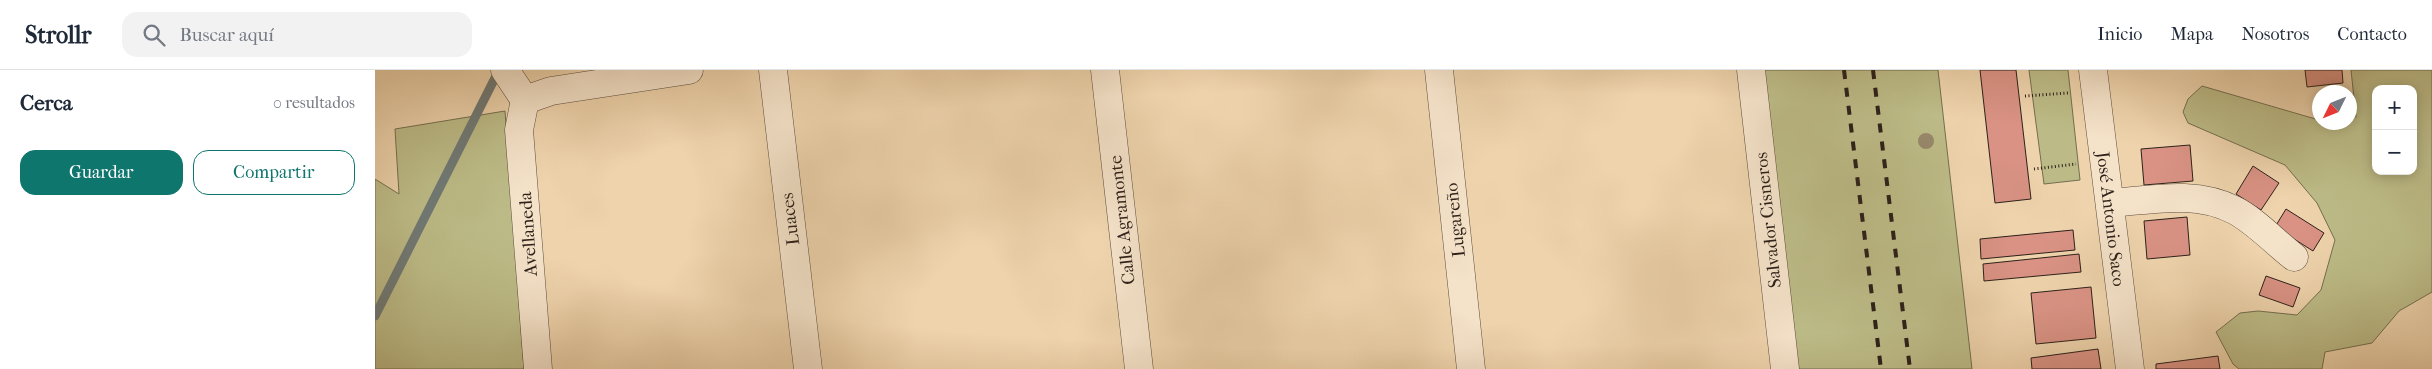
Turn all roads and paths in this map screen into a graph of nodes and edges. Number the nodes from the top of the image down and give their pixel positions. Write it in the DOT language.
graph roads {
  1 [pos="689,70"];
  2 [pos="773,70"];
  3 [pos="1105,70"];
  4 [pos="1439,70"];
  5 [pos="1751,70"];
  6 [pos="2094,80"];
  7 [pos="514,83"];
  8 [pos="2025,96"];
  9 [pos="2104,162"];
  10 [pos="2034,169"];
  11 [pos="2110,203"];
  12 [pos="2294,257"];
  13 [pos="538,369"];
  14 [pos="808,369"];
  15 [pos="1139,369"];
  16 [pos="1471,369"];
  17 [pos="1785,369"];
  18 [pos="2130,369"];
  1 -- 7 [label="street"];
  2 -- 14 [label="street, Luaces"];
  3 -- 15 [label="street, Calle Agramonte"];
  4 -- 16 [label="street, Lugareño"];
  5 -- 17 [label="street, Salvador Cisneros"];
  6 -- 8 [label="path"];
  6 -- 9 [label="street, José Antonio Saco"];
  7 -- 13 [label="street, Avellaneda"];
  9 -- 10 [label="path"];
  9 -- 11 [label="street, José Antonio Saco"];
  11 -- 12 [label="street"];
  11 -- 18 [label="street, José Antonio Saco"];
}
